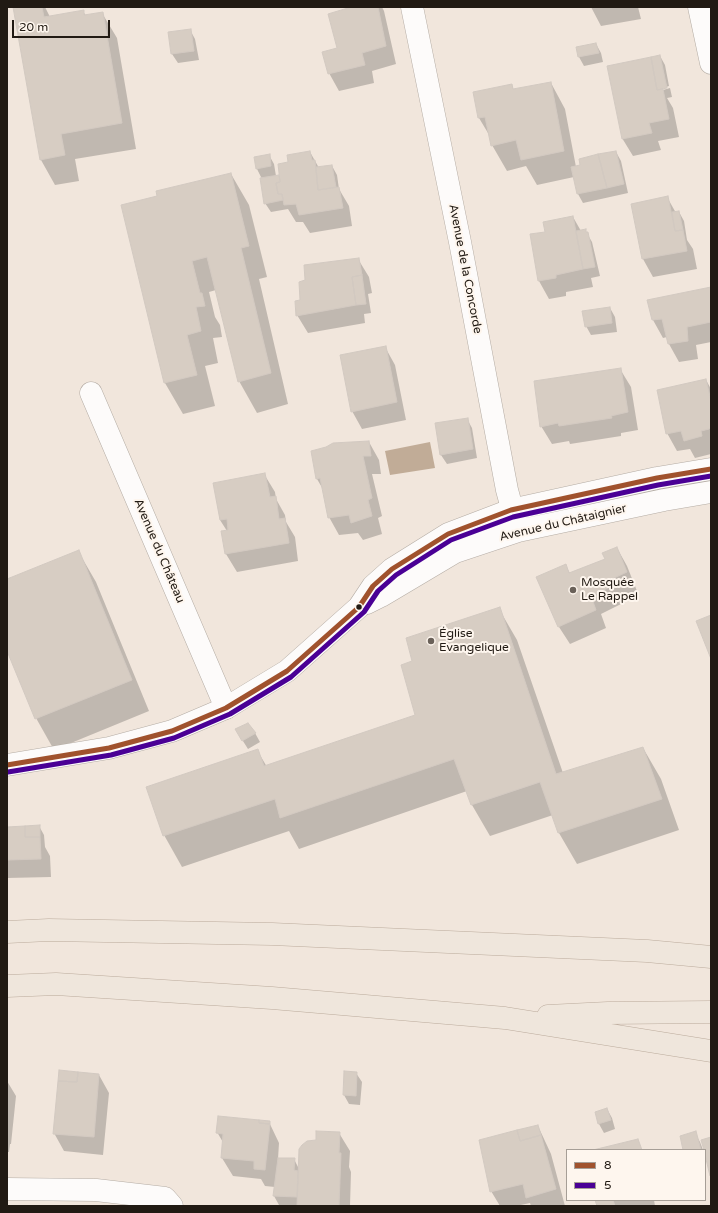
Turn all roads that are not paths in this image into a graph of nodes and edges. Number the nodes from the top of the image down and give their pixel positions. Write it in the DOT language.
graph roads {
  1 [pos="412,7"];
  2 [pos="699,7"];
  3 [pos="711,63"];
  4 [pos="91,393"];
  5 [pos="711,469"];
  6 [pos="598,491"];
  7 [pos="711,492"];
  8 [pos="512,510"];
  9 [pos="604,513"];
  10 [pos="518,531"];
  11 [pos="359,607"];
  12 [pos="226,708"];
  13 [pos="7,765"];
  14 [pos="7,932"];
  15 [pos="711,947"];
  16 [pos="647,951"];
  17 [pos="711,958"];
  18 [pos="7,986"];
  19 [pos="711,1012"];
  20 [pos="505,1018"];
  21 [pos="711,1051"];
  22 [pos="7,1189"];
  23 [pos="172,1206"];
  1 -- 8 [label="street, Avenue de la Concorde"];
  2 -- 3 [label="street"];
  4 -- 12 [label="street, Avenue du Château"];
  5 -- 6 [label="street, Avenue du Châtaignier"];
  6 -- 8 [label="street, Avenue du Châtaignier"];
  6 -- 9 [label="street"];
  7 -- 9 [label="street, Avenue du Châtaignier"];
  8 -- 10 [label="street, Avenue de la Concorde"];
  8 -- 11 [label="street, Avenue du Châtaignier"];
  9 -- 10 [label="street, Avenue du Châtaignier"];
  10 -- 11 [label="street, Avenue du Châtaignier"];
  11 -- 12 [label="street, Avenue du Châtaignier"];
  12 -- 13 [label="street, Avenue du Châtaignier"];
  14 -- 16 [label="highway"];
  15 -- 16 [label="highway"];
  16 -- 17 [label="highway"];
  18 -- 20 [label="highway"];
  19 -- 20 [label="highway"];
  20 -- 21 [label="highway"];
  22 -- 23 [label="street"];
}
